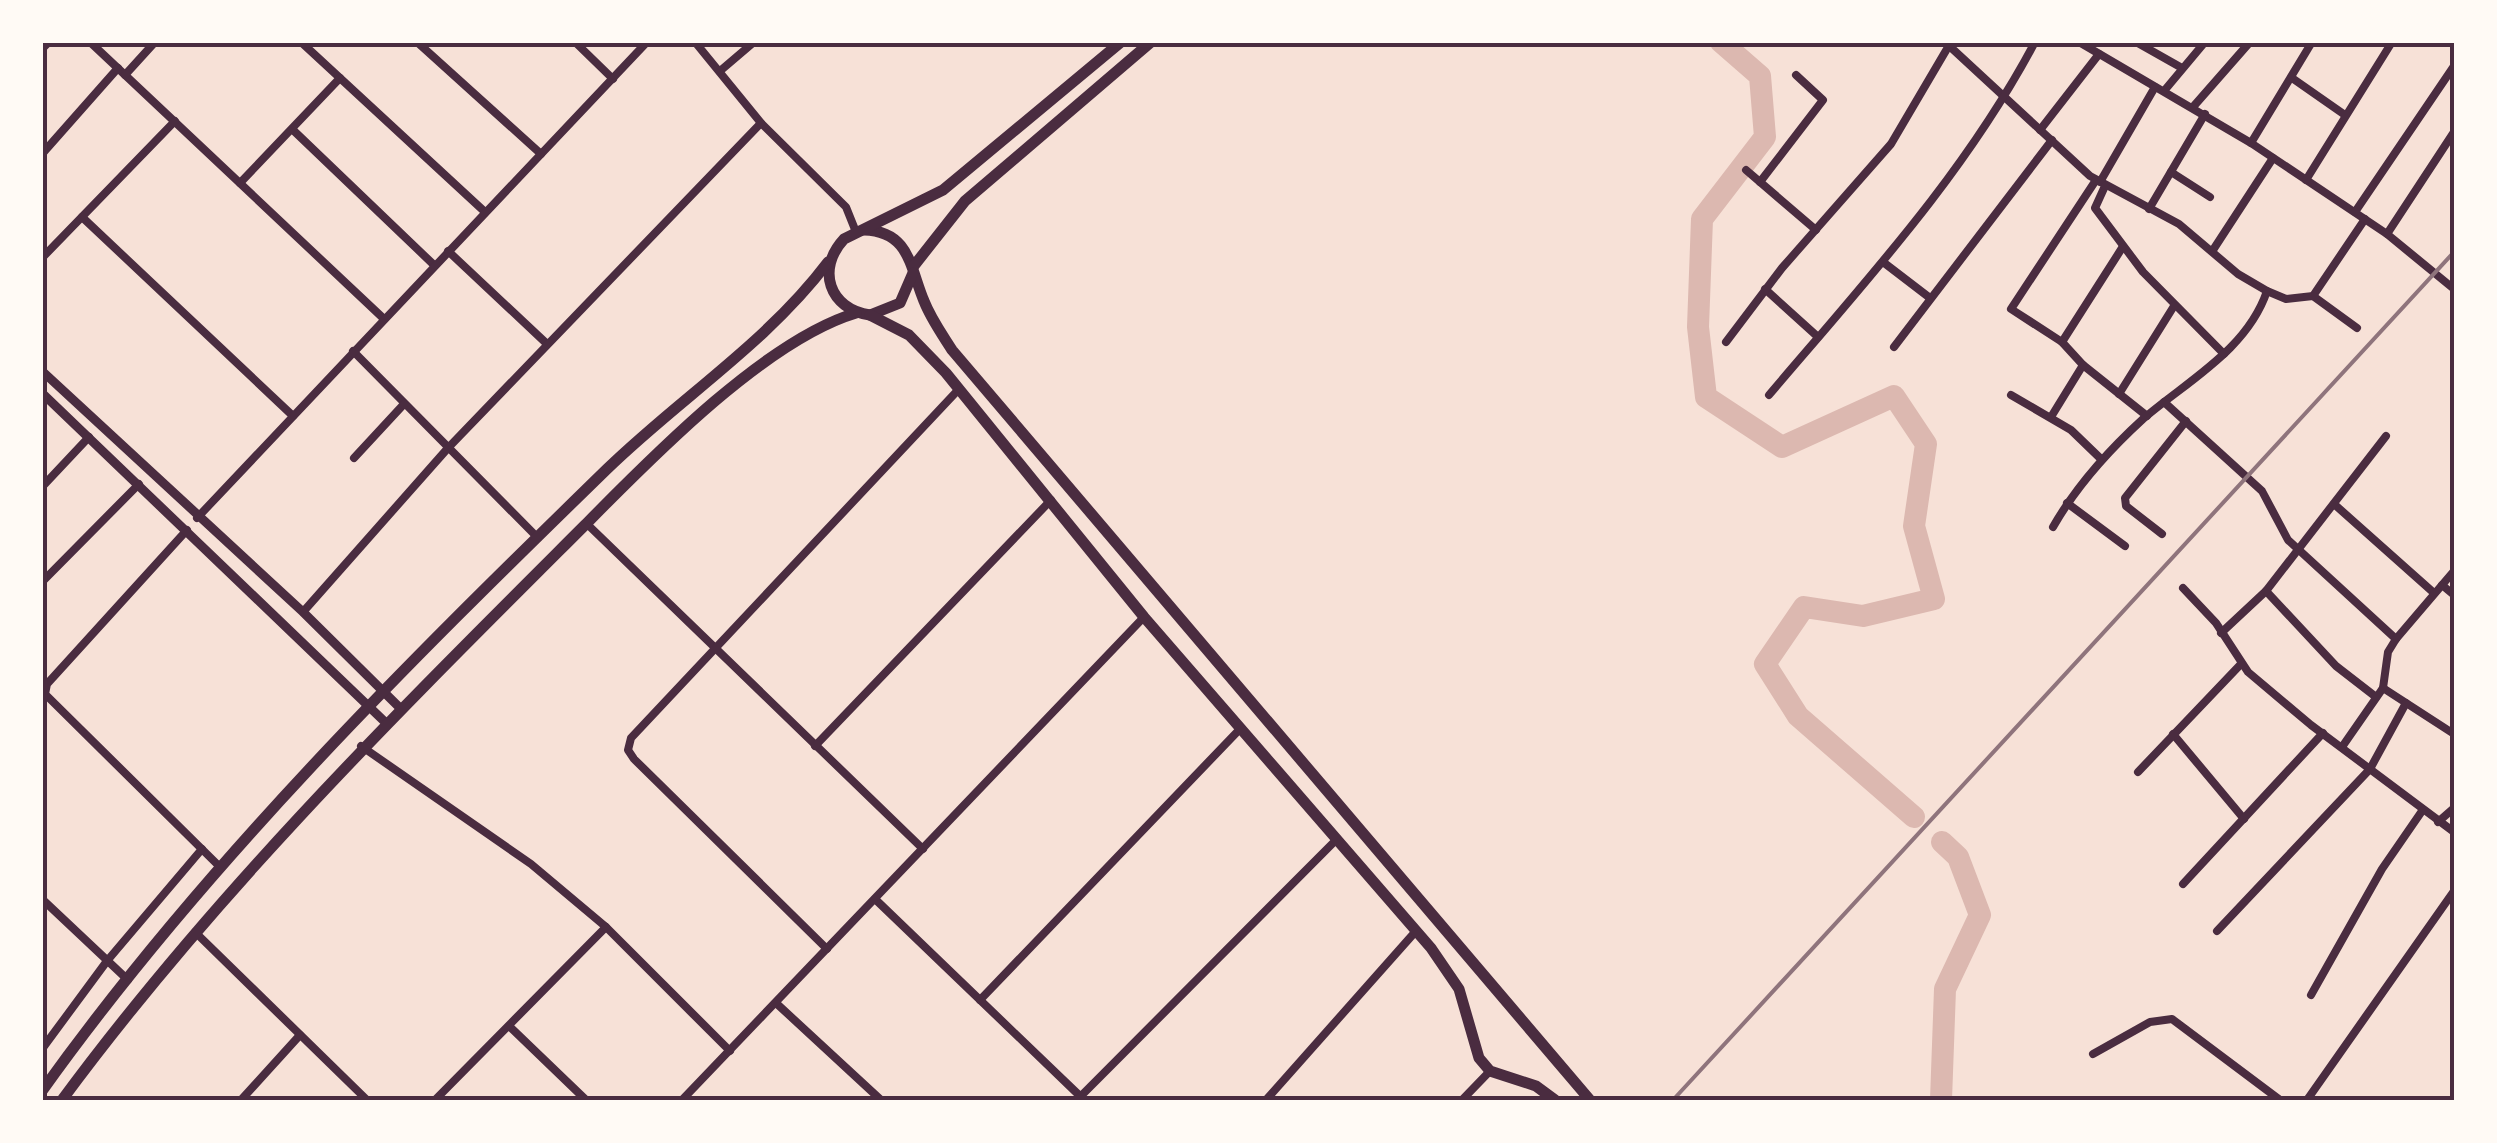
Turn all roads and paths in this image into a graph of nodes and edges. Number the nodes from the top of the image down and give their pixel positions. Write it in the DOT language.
graph roads {
  1 [pos="48,42"];
  2 [pos="90,42"];
  3 [pos="155,42"];
  4 [pos="302,42"];
  5 [pos="417,42"];
  6 [pos="574,42"];
  7 [pos="647,42"];
  8 [pos="694,42"];
  9 [pos="754,42"];
  10 [pos="1121,42"];
  11 [pos="1151,42"];
  12 [pos="2036,42"];
  13 [pos="2079,42"];
  14 [pos="2136,42"];
  15 [pos="2205,42"];
  16 [pos="2250,42"];
  17 [pos="2312,42"];
  18 [pos="2392,42"];
  19 [pos="1948,44"];
  20 [pos="42,49"];
  21 [pos="2099,54"];
  22 [pos="2454,66"];
  23 [pos="2182,68"];
  24 [pos="720,71"];
  25 [pos="121,72"];
  26 [pos="1796,75"];
  27 [pos="340,78"];
  28 [pos="2292,78"];
  29 [pos="612,79"];
  30 [pos="2160,89"];
  31 [pos="2007,96"];
  32 [pos="2193,107"];
  33 [pos="2205,114"];
  34 [pos="2345,116"];
  35 [pos="174,122"];
  36 [pos="761,122"];
  37 [pos="293,130"];
  38 [pos="2040,130"];
  39 [pos="2454,132"];
  40 [pos="2052,140"];
  41 [pos="2251,143"];
  42 [pos="42,154"];
  43 [pos="540,154"];
  44 [pos="2273,158"];
  45 [pos="1746,170"];
  46 [pos="2171,172"];
  47 [pos="2306,180"];
  48 [pos="240,182"];
  49 [pos="1760,182"];
  50 [pos="2101,182"];
  51 [pos="2210,198"];
  52 [pos="2150,209"];
  53 [pos="484,212"];
  54 [pos="2356,212"];
  55 [pos="82,217"];
  56 [pos="2365,219"];
  57 [pos="1816,230"];
  58 [pos="860,231"];
  59 [pos="2386,234"];
  60 [pos="2122,248"];
  61 [pos="2213,250"];
  62 [pos="448,251"];
  63 [pos="42,258"];
  64 [pos="828,262"];
  65 [pos="1883,262"];
  66 [pos="434,265"];
  67 [pos="913,270"];
  68 [pos="2454,272"];
  69 [pos="2446,282"];
  70 [pos="2454,288"];
  71 [pos="1766,289"];
  72 [pos="2267,292"];
  73 [pos="2313,296"];
  74 [pos="1930,298"];
  75 [pos="2174,306"];
  76 [pos="856,313"];
  77 [pos="870,315"];
  78 [pos="383,318"];
  79 [pos="2357,328"];
  80 [pos="1818,338"];
  81 [pos="1726,342"];
  82 [pos="2062,342"];
  83 [pos="546,343"];
  84 [pos="1894,347"];
  85 [pos="353,352"];
  86 [pos="2224,354"];
  87 [pos="2083,365"];
  88 [pos="42,371"];
  89 [pos="960,389"];
  90 [pos="42,393"];
  91 [pos="2119,394"];
  92 [pos="1769,395"];
  93 [pos="2011,395"];
  94 [pos="2164,402"];
  95 [pos="404,404"];
  96 [pos="293,416"];
  97 [pos="2147,416"];
  98 [pos="2051,417"];
  99 [pos="2186,421"];
  100 [pos="2386,436"];
  101 [pos="89,437"];
  102 [pos="448,448"];
  103 [pos="354,458"];
  104 [pos="2101,459"];
  105 [pos="139,484"];
  106 [pos="42,486"];
  107 [pos="1051,500"];
  108 [pos="2067,503"];
  109 [pos="2334,504"];
  110 [pos="197,518"];
  111 [pos="586,523"];
  112 [pos="2054,527"];
  113 [pos="187,530"];
  114 [pos="2162,534"];
  115 [pos="538,538"];
  116 [pos="2124,546"];
  117 [pos="2299,550"];
  118 [pos="2454,571"];
  119 [pos="42,582"];
  120 [pos="2442,585"];
  121 [pos="2183,588"];
  122 [pos="2266,592"];
  123 [pos="2434,593"];
  124 [pos="2454,596"];
  125 [pos="303,612"];
  126 [pos="1144,616"];
  127 [pos="2221,633"];
  128 [pos="2396,639"];
  129 [pos="716,652"];
  130 [pos="2241,664"];
  131 [pos="2383,688"];
  132 [pos="384,693"];
  133 [pos="2376,697"];
  134 [pos="2406,703"];
  135 [pos="370,708"];
  136 [pos="400,708"];
  137 [pos="385,722"];
  138 [pos="1240,730"];
  139 [pos="2322,733"];
  140 [pos="2173,734"];
  141 [pos="2454,734"];
  142 [pos="361,746"];
  143 [pos="815,746"];
  144 [pos="2342,746"];
  145 [pos="2370,768"];
  146 [pos="2138,772"];
  147 [pos="2454,808"];
  148 [pos="2422,811"];
  149 [pos="2244,820"];
  150 [pos="2438,822"];
  151 [pos="2454,832"];
  152 [pos="1336,840"];
  153 [pos="202,849"];
  154 [pos="923,849"];
  155 [pos="221,868"];
  156 [pos="2182,884"];
  157 [pos="2454,891"];
  158 [pos="42,899"];
  159 [pos="876,899"];
  160 [pos="606,927"];
  161 [pos="1416,931"];
  162 [pos="2217,931"];
  163 [pos="194,932"];
  164 [pos="827,949"];
  165 [pos="108,960"];
  166 [pos="128,980"];
  167 [pos="2311,995"];
  168 [pos="980,1000"];
  169 [pos="776,1003"];
  170 [pos="509,1026"];
  171 [pos="300,1035"];
  172 [pos="42,1049"];
  173 [pos="730,1051"];
  174 [pos="2093,1054"];
  175 [pos="63,1062"];
  176 [pos="1490,1071"];
  177 [pos="42,1090"];
  178 [pos="1079,1099"];
  179 [pos="62,1100"];
  180 [pos="241,1100"];
  181 [pos="367,1100"];
  182 [pos="435,1100"];
  183 [pos="586,1100"];
  184 [pos="682,1100"];
  185 [pos="881,1100"];
  186 [pos="1266,1100"];
  187 [pos="1462,1100"];
  188 [pos="1554,1100"];
  189 [pos="1590,1100"];
  190 [pos="2280,1100"];
  191 [pos="2307,1100"];
  1 -- 20 [label="street"];
  2 -- 25 [label="street"];
  3 -- 25 [label="street"];
  4 -- 27 [label="street"];
  5 -- 43 [label="street"];
  6 -- 29 [label="street"];
  7 -- 29 [label="street"];
  8 -- 24 [label="street"];
  9 -- 24 [label="street"];
  10 -- 58 [label="main road"];
  11 -- 67 [label="main road"];
  12 -- 31 [label="street"];
  13 -- 21 [label="street"];
  14 -- 23 [label="street"];
  15 -- 23 [label="street"];
  16 -- 32 [label="street"];
  17 -- 28 [label="street"];
  18 -- 34 [label="street"];
  19 -- 31 [label="street"];
  19 -- 57 [label="street"];
  21 -- 30 [label="street"];
  21 -- 38 [label="street"];
  22 -- 54 [label="street"];
  23 -- 30 [label="street"];
  24 -- 36 [label="street"];
  25 -- 35 [label="street"];
  25 -- 42 [label="street"];
  26 -- 49 [label="street"];
  27 -- 37 [label="street"];
  27 -- 53 [label="street"];
  28 -- 34 [label="street"];
  28 -- 41 [label="street"];
  29 -- 43 [label="street"];
  30 -- 32 [label="street"];
  30 -- 50 [label="street"];
  31 -- 38 [label="street"];
  31 -- 65 [label="street"];
  32 -- 33 [label="street"];
  33 -- 41 [label="street"];
  33 -- 46 [label="street"];
  34 -- 47 [label="street"];
  35 -- 48 [label="street"];
  35 -- 55 [label="street"];
  36 -- 58 [label="street"];
  36 -- 83 [label="street"];
  37 -- 48 [label="street"];
  37 -- 66 [label="street"];
  38 -- 40 [label="street"];
  39 -- 59 [label="street"];
  40 -- 50 [label="street"];
  40 -- 74 [label="street"];
  41 -- 44 [label="street"];
  43 -- 53 [label="street"];
  44 -- 47 [label="street"];
  44 -- 61 [label="street"];
  45 -- 49 [label="street"];
  46 -- 51 [label="street"];
  46 -- 52 [label="street"];
  47 -- 54 [label="street"];
  48 -- 78 [label="street"];
  49 -- 57 [label="street"];
  50 -- 52 [label="street"];
  50 -- 60 [label="street"];
  50 -- 82 [label="street"];
  52 -- 61 [label="street"];
  53 -- 62 [label="street"];
  54 -- 56 [label="street"];
  55 -- 63 [label="street"];
  55 -- 96 [label="street"];
  56 -- 59 [label="street"];
  56 -- 73 [label="street"];
  57 -- 71 [label="street"];
  58 -- 64 [label="main road"];
  58 -- 67 [label="main road"];
  59 -- 69 [label="street"];
  60 -- 75 [label="street"];
  60 -- 82 [label="street"];
  61 -- 72 [label="street"];
  62 -- 66 [label="street"];
  62 -- 83 [label="street"];
  64 -- 76 [label="main road"];
  64 -- 115 [label="main road"];
  65 -- 74 [label="street"];
  65 -- 80 [label="street"];
  66 -- 78 [label="street"];
  67 -- 77 [label="main road"];
  67 -- 189 [label="main road"];
  68 -- 69 [label="street"];
  69 -- 70 [label="street"];
  71 -- 80 [label="street"];
  71 -- 81 [label="street"];
  72 -- 73 [label="street"];
  72 -- 86 [label="street"];
  73 -- 79 [label="street"];
  74 -- 84 [label="street"];
  75 -- 86 [label="street"];
  75 -- 91 [label="street"];
  76 -- 77 [label="main road"];
  76 -- 111 [label="main road"];
  77 -- 89 [label="main road"];
  78 -- 85 [label="street"];
  80 -- 92 [label="street"];
  82 -- 87 [label="street"];
  83 -- 102 [label="street"];
  85 -- 95 [label="street"];
  85 -- 96 [label="street"];
  86 -- 94 [label="street"];
  87 -- 91 [label="street"];
  87 -- 98 [label="street"];
  88 -- 110 [label="street"];
  89 -- 107 [label="main road"];
  89 -- 129 [label="street"];
  90 -- 101 [label="street"];
  91 -- 97 [label="street"];
  93 -- 98 [label="street"];
  94 -- 97 [label="street"];
  94 -- 99 [label="street"];
  95 -- 102 [label="street"];
  95 -- 103 [label="street"];
  96 -- 110 [label="street"];
  97 -- 104 [label="street"];
  98 -- 104 [label="street"];
  99 -- 114 [label="street"];
  99 -- 117 [label="street"];
  100 -- 109 [label="street"];
  101 -- 105 [label="street"];
  101 -- 106 [label="street"];
  102 -- 115 [label="street"];
  102 -- 125 [label="street"];
  104 -- 108 [label="street"];
  105 -- 113 [label="street"];
  105 -- 119 [label="street"];
  107 -- 126 [label="main road"];
  107 -- 143 [label="street"];
  108 -- 112 [label="street"];
  108 -- 116 [label="street"];
  109 -- 117 [label="street"];
  109 -- 123 [label="street"];
  110 -- 125 [label="street"];
  111 -- 129 [label="street"];
  111 -- 136 [label="main road"];
  113 -- 135 [label="street"];
  113 -- 153 [label="street"];
  115 -- 132 [label="main road"];
  117 -- 122 [label="street"];
  117 -- 128 [label="street"];
  118 -- 120 [label="street"];
  120 -- 123 [label="street"];
  120 -- 124 [label="street"];
  121 -- 127 [label="street"];
  122 -- 127 [label="street"];
  122 -- 133 [label="street"];
  123 -- 128 [label="street"];
  125 -- 132 [label="street"];
  126 -- 138 [label="main road"];
  126 -- 154 [label="street"];
  127 -- 130 [label="street"];
  128 -- 131 [label="street"];
  129 -- 143 [label="street"];
  129 -- 164 [label="street"];
  130 -- 139 [label="street"];
  130 -- 140 [label="street"];
  131 -- 133 [label="street"];
  131 -- 134 [label="street"];
  132 -- 135 [label="main road"];
  132 -- 136 [label="street"];
  133 -- 144 [label="street"];
  134 -- 141 [label="street"];
  134 -- 145 [label="street"];
  135 -- 137 [label="street"];
  135 -- 155 [label="main road"];
  136 -- 137 [label="main road"];
  137 -- 142 [label="main road"];
  138 -- 152 [label="main road"];
  138 -- 168 [label="street"];
  139 -- 144 [label="street"];
  139 -- 149 [label="street"];
  140 -- 146 [label="street"];
  140 -- 149 [label="street"];
  142 -- 160 [label="street"];
  142 -- 163 [label="main road"];
  143 -- 154 [label="street"];
  144 -- 145 [label="street"];
  145 -- 148 [label="street"];
  145 -- 162 [label="street"];
  147 -- 150 [label="street"];
  148 -- 150 [label="street"];
  148 -- 167 [label="street"];
  149 -- 156 [label="street"];
  150 -- 151 [label="street"];
  152 -- 161 [label="main road"];
  152 -- 178 [label="street"];
  153 -- 155 [label="street"];
  153 -- 165 [label="street"];
  154 -- 159 [label="street"];
  155 -- 166 [label="main road"];
  157 -- 191 [label="street"];
  158 -- 165 [label="street"];
  159 -- 164 [label="street"];
  159 -- 168 [label="street"];
  160 -- 170 [label="street"];
  160 -- 173 [label="street"];
  161 -- 176 [label="main road"];
  161 -- 186 [label="street"];
  163 -- 171 [label="street"];
  163 -- 179 [label="main road"];
  164 -- 169 [label="street"];
  165 -- 166 [label="street"];
  165 -- 172 [label="street"];
  166 -- 175 [label="main road"];
  168 -- 178 [label="street"];
  169 -- 173 [label="street"];
  169 -- 185 [label="street"];
  170 -- 182 [label="street"];
  170 -- 183 [label="street"];
  171 -- 180 [label="street"];
  171 -- 181 [label="street"];
  172 -- 175 [label="street"];
  173 -- 184 [label="street"];
  174 -- 190 [label="street"];
  175 -- 177 [label="main road"];
  176 -- 187 [label="street"];
  176 -- 188 [label="main road"];
}
